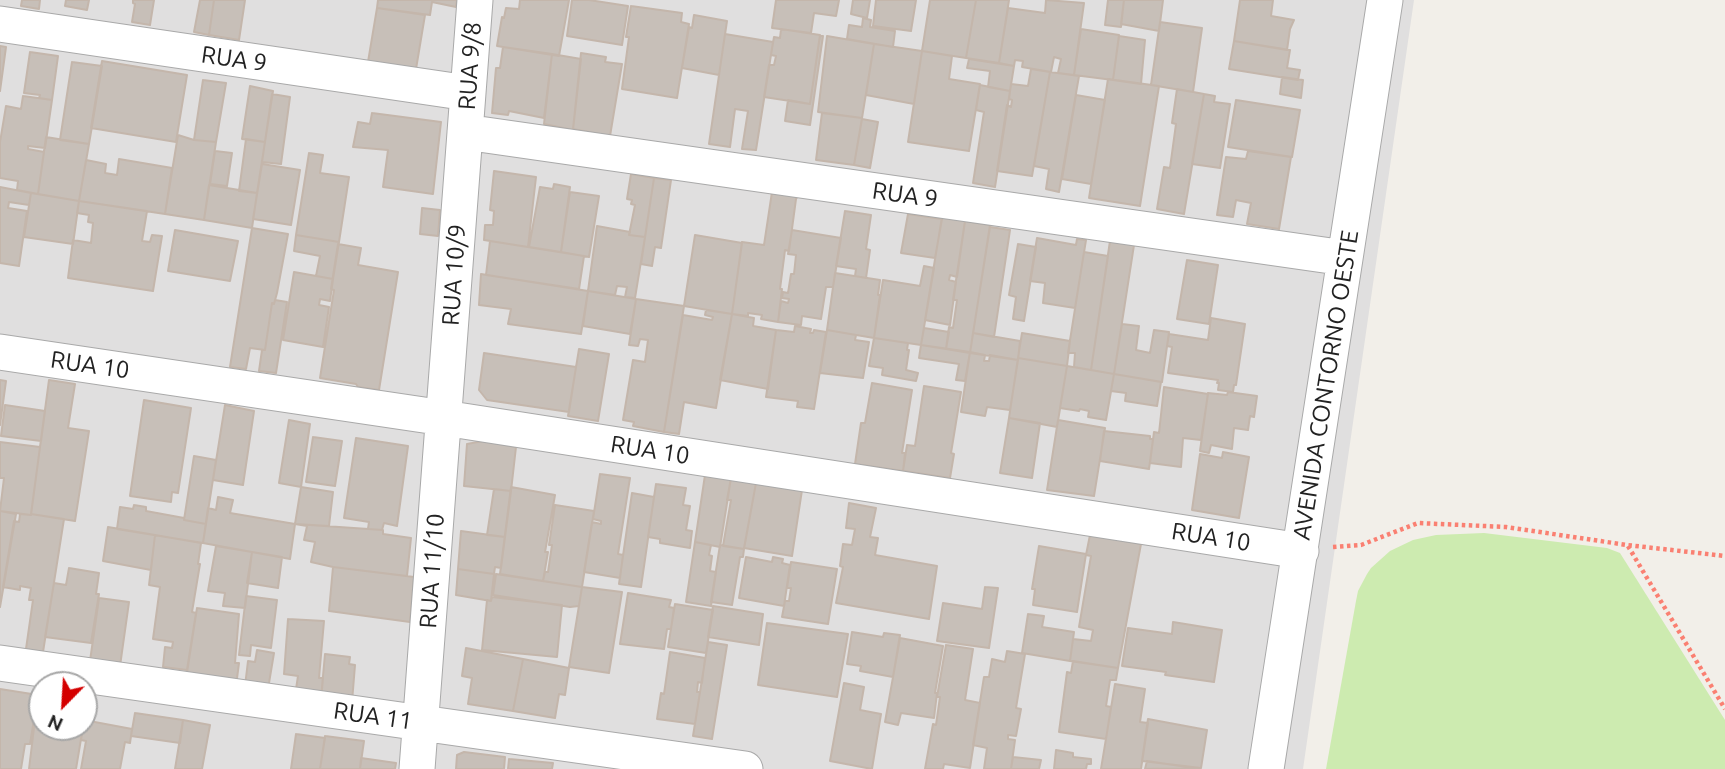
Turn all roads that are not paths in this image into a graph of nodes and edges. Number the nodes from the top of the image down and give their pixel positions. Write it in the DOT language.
graph roads {
  1 [pos="475,0"];
  2 [pos="1385,0"];
  3 [pos="0,24"];
  4 [pos="468,93"];
  5 [pos="465,132"];
  6 [pos="1345,258"];
  7 [pos="0,352"];
  8 [pos="443,418"];
  9 [pos="1301,551"];
  10 [pos="0,663"];
  11 [pos="420,723"];
  12 [pos="417,769"];
  13 [pos="745,769"];
  14 [pos="1266,769"];
  1 -- 4 [label="street, RUA 9/8"];
  2 -- 6 [label="street, AVENIDA CONTORNO OESTE"];
  3 -- 4 [label="street, RUA 9"];
  4 -- 5 [label="street, RUA 9/8"];
  5 -- 6 [label="street, RUA 9"];
  5 -- 8 [label="street, RUA 10/9"];
  6 -- 9 [label="street, AVENIDA CONTORNO OESTE"];
  7 -- 8 [label="street, RUA 10"];
  8 -- 9 [label="street, RUA 10"];
  8 -- 11 [label="street, RUA 11/10"];
  9 -- 14 [label="street, AVENIDA CONTORNO OESTE"];
  10 -- 11 [label="street, RUA 11"];
  11 -- 12 [label="street, RUA 11/10"];
  11 -- 13 [label="street, RUA 11"];
}
